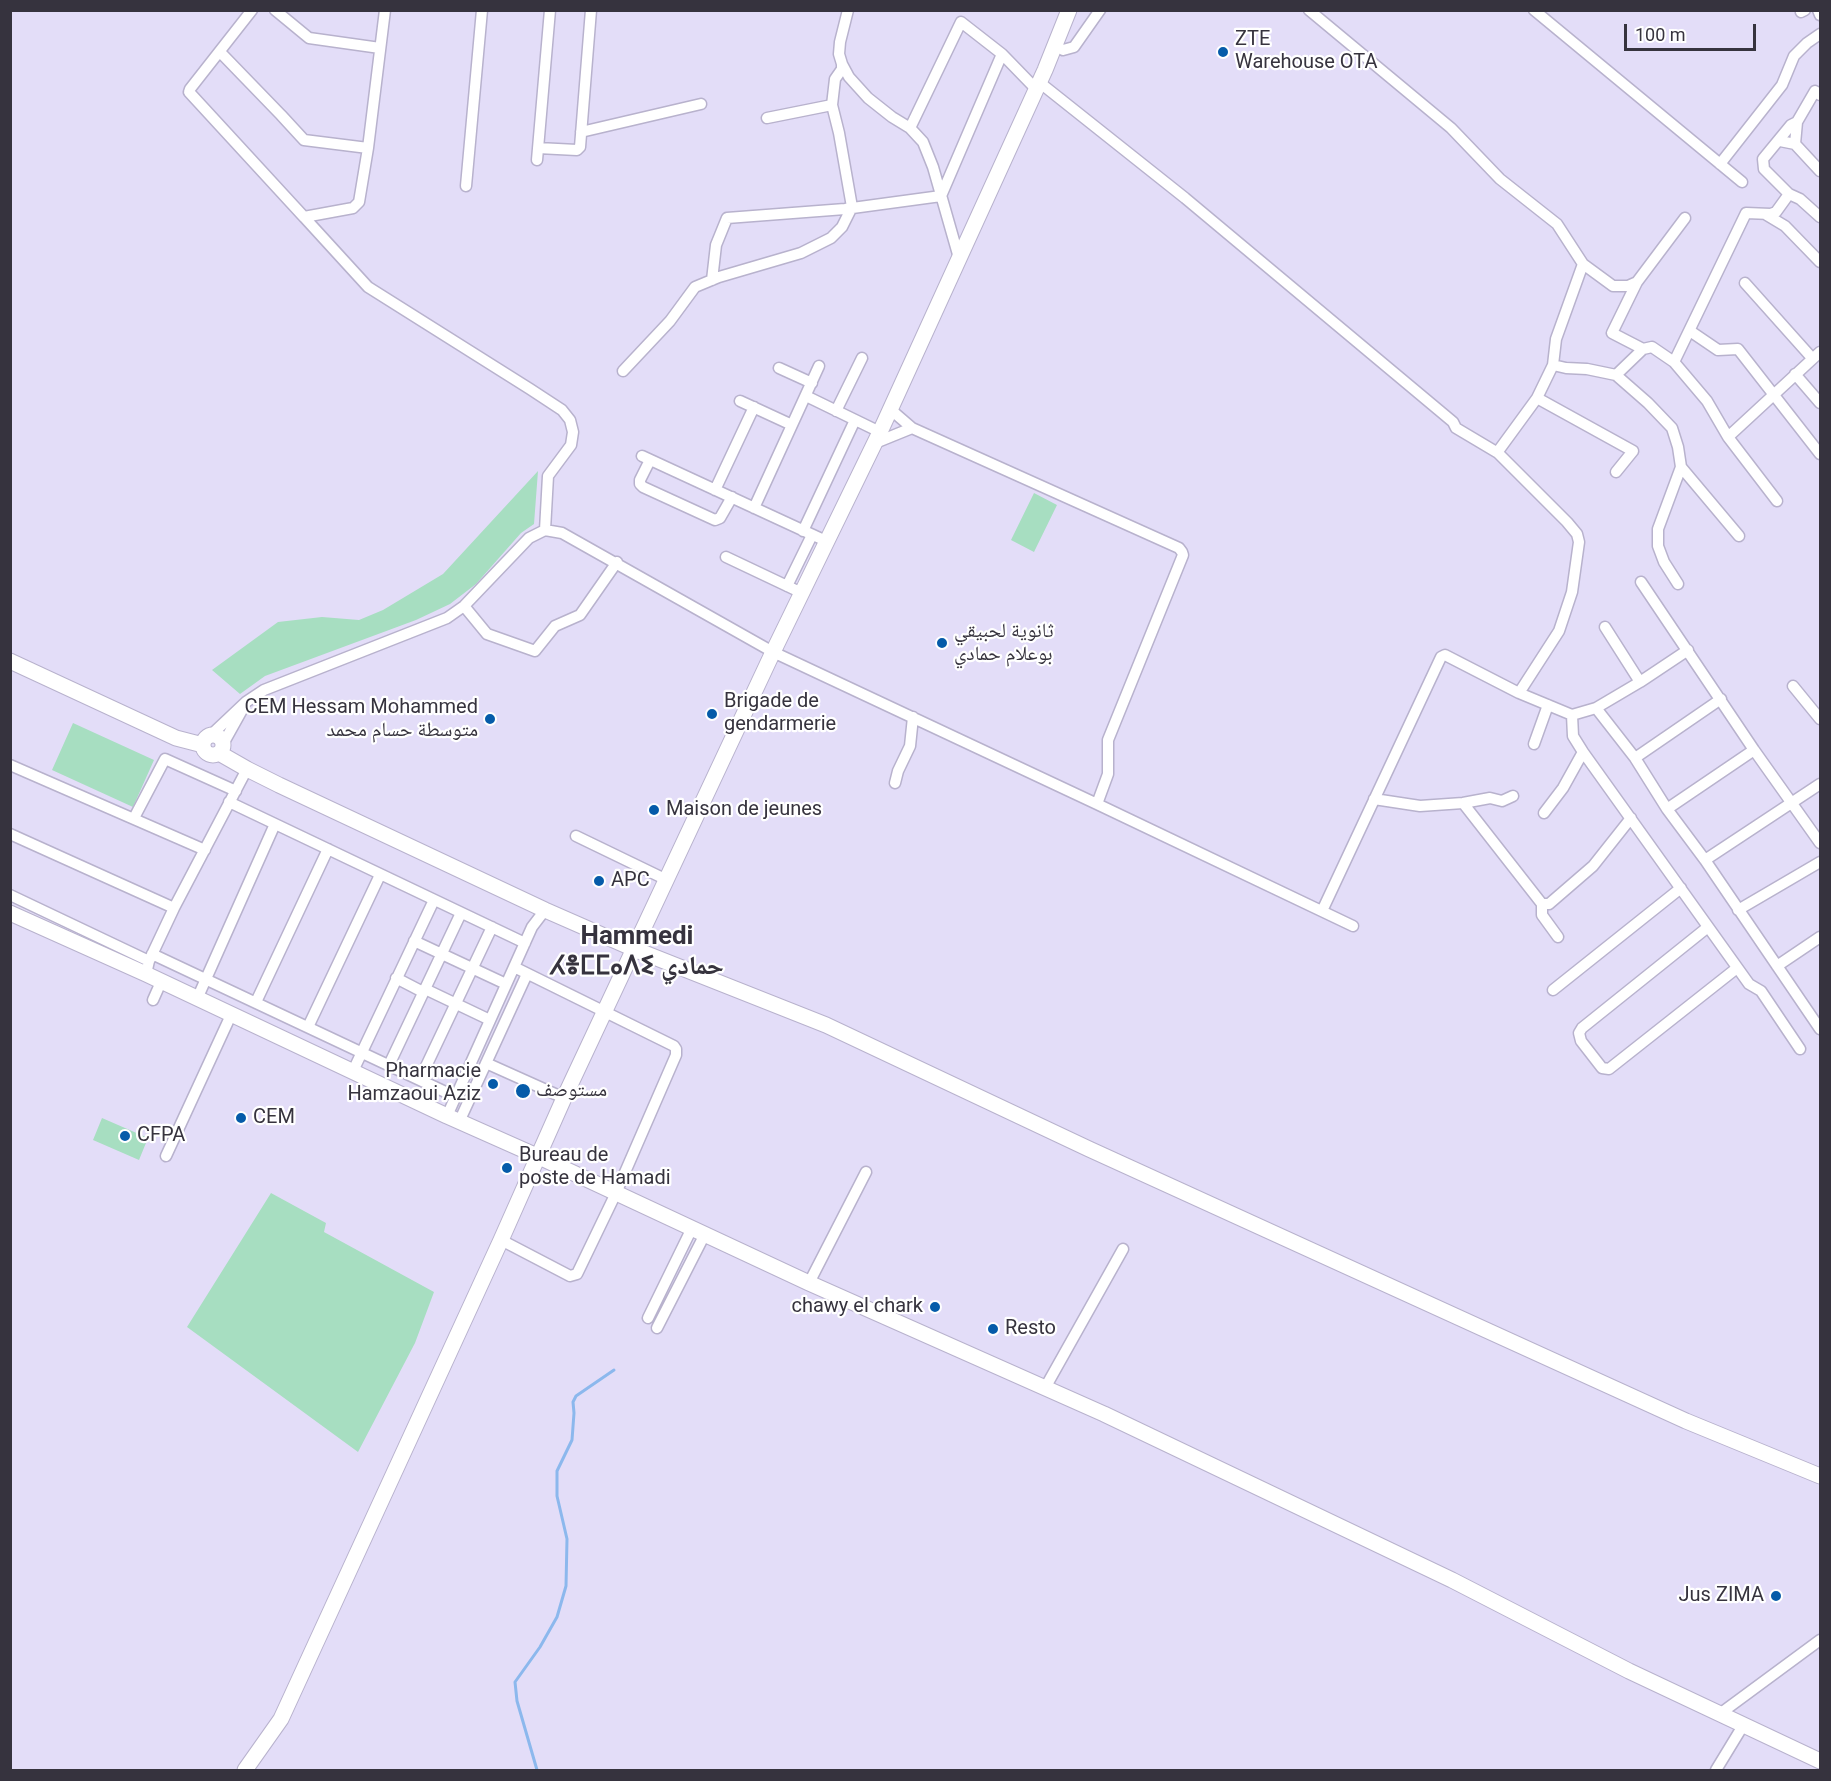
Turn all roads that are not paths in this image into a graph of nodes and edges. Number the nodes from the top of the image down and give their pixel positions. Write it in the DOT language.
graph roads {
  1 [pos="252,10"];
  2 [pos="275,10"];
  3 [pos="385,10"];
  4 [pos="482,10"];
  5 [pos="550,10"];
  6 [pos="591,10"];
  7 [pos="848,10"];
  8 [pos="1069,10"];
  9 [pos="1100,10"];
  10 [pos="1309,10"];
  11 [pos="1534,10"];
  12 [pos="1818,10"];
  13 [pos="1821,15"];
  14 [pos="1821,34"];
  15 [pos="1056,46"];
  16 [pos="380,48"];
  17 [pos="220,52"];
  18 [pos="1002,54"];
  19 [pos="842,64"];
  20 [pos="1037,86"];
  21 [pos="1821,95"];
  22 [pos="701,104"];
  23 [pos="832,105"];
  24 [pos="767,118"];
  25 [pos="1797,122"];
  26 [pos="910,128"];
  27 [pos="581,132"];
  28 [pos="1780,141"];
  29 [pos="1795,144"];
  30 [pos="368,148"];
  31 [pos="1720,164"];
  32 [pos="1821,171"];
  33 [pos="1742,182"];
  34 [pos="466,186"];
  35 [pos="1789,194"];
  36 [pos="941,196"];
  37 [pos="852,207"];
  38 [pos="1764,214"];
  39 [pos="304,217"];
  40 [pos="1821,217"];
  41 [pos="1685,218"];
  42 [pos="959,258"];
  43 [pos="1821,262"];
  44 [pos="1583,264"];
  45 [pos="712,280"];
  46 [pos="1637,282"];
  47 [pos="1745,283"];
  48 [pos="1690,331"];
  49 [pos="1643,349"];
  50 [pos="1816,355"];
  51 [pos="862,358"];
  52 [pos="1674,362"];
  53 [pos="1553,365"];
  54 [pos="819,366"];
  55 [pos="780,368"];
  56 [pos="622,371"];
  57 [pos="1795,374"];
  58 [pos="1616,375"];
  59 [pos="812,383"];
  60 [pos="1775,395"];
  61 [pos="806,396"];
  62 [pos="1537,398"];
  63 [pos="740,401"];
  64 [pos="1821,403"];
  65 [pos="754,407"];
  66 [pos="890,409"];
  67 [pos="836,411"];
  68 [pos="855,420"];
  69 [pos="792,425"];
  70 [pos="912,428"];
  71 [pos="877,437"];
  72 [pos="1728,437"];
  73 [pos="1498,453"];
  74 [pos="1821,454"];
  75 [pos="1681,467"];
  76 [pos="1616,472"];
  77 [pos="715,490"];
  78 [pos="732,497"];
  79 [pos="1777,501"];
  80 [pos="754,508"];
  81 [pos="718,520"];
  82 [pos="726,529"];
  83 [pos="545,530"];
  84 [pos="814,536"];
  85 [pos="1739,536"];
  86 [pos="726,557"];
  87 [pos="617,562"];
  88 [pos="1641,582"];
  89 [pos="1678,584"];
  90 [pos="787,586"];
  91 [pos="802,593"];
  92 [pos="464,606"];
  93 [pos="1605,627"];
  94 [pos="1688,650"];
  95 [pos="773,652"];
  96 [pos="10,661"];
  97 [pos="1640,682"];
  98 [pos="1793,686"];
  99 [pos="1519,693"];
  100 [pos="1721,699"];
  101 [pos="1548,705"];
  102 [pos="1596,708"];
  103 [pos="1572,716"];
  104 [pos="913,717"];
  105 [pos="1821,720"];
  106 [pos="1534,744"];
  107 [pos="214,745"];
  108 [pos="1755,750"];
  109 [pos="1583,752"];
  110 [pos="1635,758"];
  111 [pos="10,765"];
  112 [pos="247,769"];
  113 [pos="895,783"];
  114 [pos="1821,784"];
  115 [pos="236,790"];
  116 [pos="1513,796"];
  117 [pos="1374,799"];
  118 [pos="229,802"];
  119 [pos="1463,803"];
  120 [pos="1792,803"];
  121 [pos="1097,804"];
  122 [pos="1667,809"];
  123 [pos="1544,813"];
  124 [pos="134,818"];
  125 [pos="1632,818"];
  126 [pos="275,824"];
  127 [pos="10,834"];
  128 [pos="576,836"];
  129 [pos="1821,843"];
  130 [pos="327,849"];
  131 [pos="205,850"];
  132 [pos="1705,860"];
  133 [pos="1821,862"];
  134 [pos="381,875"];
  135 [pos="668,880"];
  136 [pos="1681,888"];
  137 [pos="10,895"];
  138 [pos="434,900"];
  139 [pos="1546,904"];
  140 [pos="174,908"];
  141 [pos="545,910"];
  142 [pos="1738,910"];
  143 [pos="1322,911"];
  144 [pos="10,913"];
  145 [pos="461,913"];
  146 [pos="1353,926"];
  147 [pos="492,927"];
  148 [pos="1708,927"];
  149 [pos="1558,937"];
  150 [pos="1821,937"];
  151 [pos="414,941"];
  152 [pos="525,943"];
  153 [pos="634,949"];
  154 [pos="442,954"];
  155 [pos="149,963"];
  156 [pos="1777,966"];
  157 [pos="514,967"];
  158 [pos="472,968"];
  159 [pos="1737,968"];
  160 [pos="527,974"];
  161 [pos="396,978"];
  162 [pos="205,979"];
  163 [pos="161,982"];
  164 [pos="506,984"];
  165 [pos="424,990"];
  166 [pos="1553,990"];
  167 [pos="197,999"];
  168 [pos="153,1000"];
  169 [pos="256,1002"];
  170 [pos="455,1003"];
  171 [pos="1816,1010"];
  172 [pos="605,1013"];
  173 [pos="231,1015"];
  174 [pos="490,1020"];
  175 [pos="308,1027"];
  176 [pos="1821,1029"];
  177 [pos="1800,1049"];
  178 [pos="362,1052"];
  179 [pos="486,1063"];
  180 [pos="389,1065"];
  181 [pos="353,1071"];
  182 [pos="420,1079"];
  183 [pos="456,1097"];
  184 [pos="564,1098"];
  185 [pos="453,1119"];
  186 [pos="166,1156"];
  187 [pos="537,1156"];
  188 [pos="866,1172"];
  189 [pos="616,1193"];
  190 [pos="698,1231"];
  191 [pos="501,1240"];
  192 [pos="1123,1249"];
  193 [pos="809,1283"];
  194 [pos="648,1318"];
  195 [pos="657,1328"];
  196 [pos="1045,1388"];
  197 [pos="1821,1476"];
  198 [pos="1821,1640"];
  199 [pos="1721,1713"];
  200 [pos="1744,1724"];
  201 [pos="1821,1761"];
  202 [pos="245,1770"];
  203 [pos="1716,1770"];
  1 -- 17 [label="street"];
  2 -- 16 [label="street"];
  3 -- 16 [label="street"];
  4 -- 34 [label="street"];
  5 -- 27 [label="street"];
  6 -- 27 [label="street"];
  7 -- 19 [label="street"];
  8 -- 15 [label="main road"];
  9 -- 15 [label="street"];
  10 -- 44 [label="street"];
  11 -- 31 [label="street"];
  12 -- 13 [label="street"];
  14 -- 31 [label="street"];
  15 -- 20 [label="main road"];
  16 -- 30 [label="street"];
  17 -- 30 [label="street"];
  17 -- 39 [label="street"];
  18 -- 20 [label="street"];
  18 -- 26 [label="street"];
  18 -- 36 [label="street"];
  19 -- 23 [label="street"];
  19 -- 26 [label="street"];
  20 -- 42 [label="main road"];
  20 -- 73 [label="street"];
  21 -- 25 [label="street"];
  22 -- 27 [label="street"];
  23 -- 24 [label="street"];
  23 -- 37 [label="street"];
  25 -- 28 [label="street"];
  25 -- 29 [label="street"];
  26 -- 36 [label="street"];
  28 -- 29 [label="street"];
  28 -- 35 [label="street"];
  29 -- 32 [label="street"];
  30 -- 39 [label="street"];
  31 -- 33 [label="street"];
  35 -- 38 [label="street"];
  35 -- 40 [label="street"];
  36 -- 37 [label="street"];
  36 -- 42 [label="street"];
  37 -- 45 [label="street"];
  37 -- 45 [label="street"];
  38 -- 43 [label="street"];
  38 -- 48 [label="street"];
  39 -- 83 [label="street"];
  41 -- 46 [label="street"];
  42 -- 66 [label="main road"];
  44 -- 46 [label="street"];
  44 -- 53 [label="street"];
  45 -- 56 [label="street"];
  46 -- 49 [label="street"];
  47 -- 50 [label="street"];
  48 -- 52 [label="street"];
  48 -- 60 [label="street"];
  49 -- 52 [label="street"];
  49 -- 58 [label="street"];
  50 -- 57 [label="street"];
  51 -- 67 [label="street"];
  52 -- 72 [label="street"];
  53 -- 58 [label="street"];
  53 -- 62 [label="street"];
  54 -- 59 [label="street"];
  55 -- 59 [label="street"];
  57 -- 60 [label="street"];
  57 -- 64 [label="street"];
  58 -- 75 [label="street"];
  59 -- 61 [label="street"];
  60 -- 72 [label="street"];
  60 -- 74 [label="street"];
  61 -- 67 [label="street"];
  61 -- 69 [label="street"];
  62 -- 73 [label="street"];
  62 -- 76 [label="street"];
  63 -- 65 [label="street"];
  65 -- 69 [label="street"];
  65 -- 77 [label="street"];
  66 -- 70 [label="street"];
  66 -- 71 [label="main road"];
  67 -- 68 [label="street"];
  68 -- 71 [label="street"];
  68 -- 84 [label="street"];
  69 -- 80 [label="street"];
  70 -- 71 [label="street"];
  70 -- 121 [label="street"];
  71 -- 84 [label="main road"];
  72 -- 79 [label="street"];
  73 -- 99 [label="street"];
  75 -- 85 [label="street"];
  75 -- 89 [label="street"];
  77 -- 78 [label="street"];
  77 -- 81 [label="street"];
  78 -- 80 [label="street"];
  78 -- 81 [label="street"];
  80 -- 84 [label="street"];
  81 -- 82 [label="street"];
  83 -- 87 [label="street"];
  83 -- 92 [label="street"];
  84 -- 90 [label="street"];
  84 -- 91 [label="main road"];
  86 -- 90 [label="street"];
  87 -- 92 [label="street"];
  87 -- 95 [label="street"];
  88 -- 94 [label="street"];
  90 -- 91 [label="street"];
  91 -- 95 [label="main road"];
  92 -- 107 [label="street"];
  93 -- 97 [label="street"];
  94 -- 97 [label="street"];
  94 -- 100 [label="street"];
  95 -- 104 [label="street"];
  95 -- 135 [label="main road"];
  96 -- 107 [label="main road"];
  97 -- 102 [label="street"];
  98 -- 105 [label="street"];
  99 -- 101 [label="street"];
  99 -- 117 [label="street"];
  100 -- 108 [label="street"];
  100 -- 110 [label="street"];
  101 -- 103 [label="street"];
  101 -- 106 [label="street"];
  102 -- 103 [label="street"];
  102 -- 110 [label="street"];
  103 -- 109 [label="street"];
  104 -- 113 [label="street"];
  104 -- 121 [label="street"];
  107 -- 112 [label="main road"];
  108 -- 120 [label="street"];
  108 -- 122 [label="street"];
  109 -- 123 [label="street"];
  109 -- 125 [label="street"];
  110 -- 122 [label="street"];
  111 -- 124 [label="street"];
  112 -- 115 [label="street"];
  112 -- 141 [label="main road"];
  114 -- 120 [label="street"];
  115 -- 118 [label="street"];
  115 -- 124 [label="street"];
  116 -- 119 [label="street"];
  117 -- 119 [label="street"];
  117 -- 143 [label="street"];
  118 -- 126 [label="street"];
  118 -- 131 [label="street"];
  119 -- 139 [label="street"];
  120 -- 129 [label="street"];
  120 -- 132 [label="street"];
  121 -- 143 [label="street"];
  122 -- 132 [label="street"];
  124 -- 131 [label="street"];
  125 -- 136 [label="street"];
  125 -- 139 [label="street"];
  126 -- 130 [label="street"];
  126 -- 162 [label="street"];
  127 -- 140 [label="street"];
  128 -- 135 [label="street"];
  130 -- 134 [label="street"];
  130 -- 169 [label="street"];
  131 -- 140 [label="street"];
  132 -- 142 [label="street"];
  133 -- 142 [label="street"];
  134 -- 138 [label="street"];
  134 -- 175 [label="street"];
  135 -- 153 [label="main road"];
  136 -- 148 [label="street"];
  136 -- 166 [label="street"];
  137 -- 155 [label="street"];
  138 -- 145 [label="street"];
  138 -- 151 [label="street"];
  139 -- 149 [label="street"];
  140 -- 155 [label="street"];
  141 -- 152 [label="street"];
  141 -- 153 [label="main road"];
  142 -- 156 [label="street"];
  143 -- 146 [label="street"];
  144 -- 155 [label="main road"];
  145 -- 147 [label="street"];
  145 -- 154 [label="street"];
  147 -- 152 [label="street"];
  147 -- 158 [label="street"];
  148 -- 159 [label="street"];
  148 -- 159 [label="street"];
  150 -- 156 [label="street"];
  151 -- 154 [label="street"];
  151 -- 161 [label="street"];
  152 -- 157 [label="street"];
  153 -- 172 [label="main road"];
  153 -- 197 [label="main road"];
  154 -- 158 [label="street"];
  154 -- 165 [label="street"];
  155 -- 162 [label="street"];
  155 -- 163 [label="main road"];
  156 -- 171 [label="street"];
  157 -- 160 [label="street"];
  157 -- 164 [label="street"];
  158 -- 164 [label="street"];
  158 -- 170 [label="street"];
  159 -- 177 [label="street"];
  160 -- 172 [label="street"];
  160 -- 179 [label="street"];
  161 -- 165 [label="street"];
  161 -- 178 [label="street"];
  162 -- 167 [label="street"];
  162 -- 169 [label="street"];
  163 -- 167 [label="main road"];
  163 -- 168 [label="street"];
  164 -- 174 [label="street"];
  165 -- 170 [label="street"];
  165 -- 180 [label="street"];
  167 -- 173 [label="main road"];
  169 -- 175 [label="street"];
  170 -- 174 [label="street"];
  170 -- 182 [label="street"];
  171 -- 176 [label="street"];
  172 -- 184 [label="main road"];
  172 -- 189 [label="street"];
  173 -- 181 [label="main road"];
  173 -- 186 [label="street"];
  174 -- 183 [label="street"];
  175 -- 178 [label="street"];
  178 -- 180 [label="street"];
  178 -- 181 [label="street"];
  179 -- 184 [label="street"];
  179 -- 185 [label="street"];
  180 -- 182 [label="street"];
  181 -- 185 [label="main road"];
  182 -- 183 [label="street"];
  183 -- 185 [label="street"];
  184 -- 187 [label="main road"];
  185 -- 187 [label="main road"];
  187 -- 189 [label="main road"];
  187 -- 191 [label="main road"];
  188 -- 193 [label="street"];
  189 -- 190 [label="main road"];
  189 -- 191 [label="street"];
  190 -- 193 [label="main road"];
  190 -- 194 [label="street"];
  190 -- 195 [label="street"];
  191 -- 202 [label="main road"];
  192 -- 196 [label="street"];
  193 -- 196 [label="main road"];
  196 -- 199 [label="main road"];
  198 -- 199 [label="street"];
  199 -- 200 [label="main road"];
  200 -- 201 [label="main road"];
  200 -- 203 [label="street"];
}
